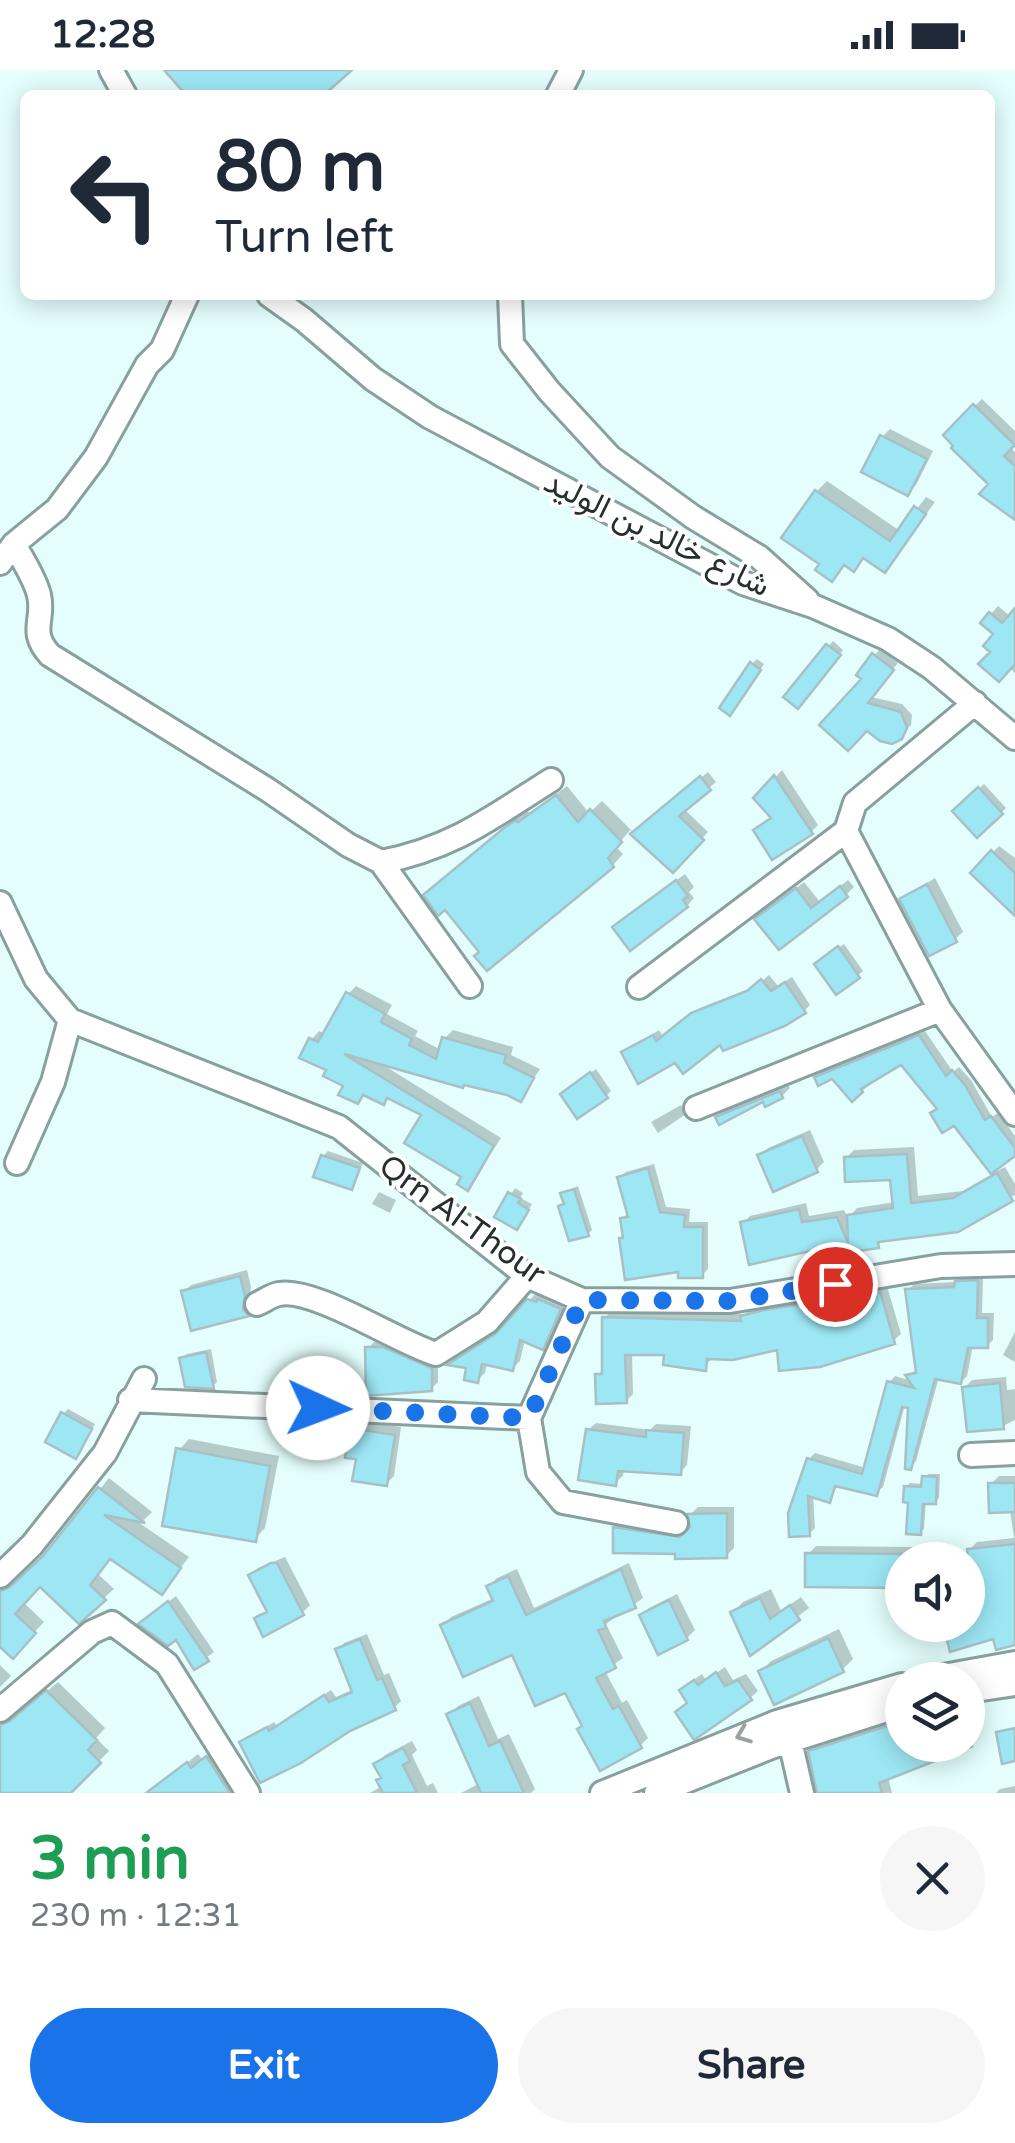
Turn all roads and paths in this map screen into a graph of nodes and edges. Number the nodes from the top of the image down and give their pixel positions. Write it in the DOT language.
graph roads {
  1 [pos="169,300"];
  2 [pos="185,300"];
  3 [pos="276,300"];
  4 [pos="293,300"];
  5 [pos="510,300"];
  6 [pos="304,320"];
  7 [pos="147,365"];
  8 [pos="7,554"];
  9 [pos="813,606"];
  10 [pos="974,703"];
  11 [pos="1015,738"];
  12 [pos="551,780"];
  13 [pos="846,830"];
  14 [pos="381,862"];
  15 [pos="0,902"];
  16 [pos="470,986"];
  17 [pos="639,987"];
  18 [pos="940,1010"];
  19 [pos="70,1020"];
  20 [pos="696,1108"];
  21 [pos="1015,1114"];
  22 [pos="18,1163"];
  23 [pos="1015,1264"];
  24 [pos="528,1276"];
  25 [pos="582,1300"];
  26 [pos="258,1304"];
  27 [pos="144,1379"];
  28 [pos="130,1400"];
  29 [pos="529,1418"];
  30 [pos="1015,1453"];
  31 [pos="971,1455"];
  32 [pos="676,1522"];
  33 [pos="0,1576"];
  34 [pos="1015,1663"];
  35 [pos="985,1668"];
  36 [pos="1015,1684"];
  37 [pos="985,1688"];
  38 [pos="885,1692"];
  39 [pos="885,1709"];
  40 [pos="0,1710"];
  41 [pos="788,1730"];
  42 [pos="248,1793"];
  43 [pos="602,1793"];
  44 [pos="656,1793"];
  45 [pos="802,1793"];
  1 -- 7 [label="street"];
  2 -- 7 [label="street"];
  3 -- 6 [label="street, شارع خالد بن الوليد"];
  4 -- 6 [label="street"];
  5 -- 9 [label="street"];
  6 -- 9 [label="street, شارع خالد بن الوليد"];
  7 -- 8 [label="street"];
  8 -- 14 [label="street"];
  9 -- 10 [label="street, شارع خالد بن الوليد"];
  10 -- 11 [label="street, شارع خالد بن الوليد"];
  10 -- 13 [label="street"];
  12 -- 14 [label="street"];
  13 -- 17 [label="street"];
  13 -- 18 [label="street"];
  14 -- 16 [label="street"];
  15 -- 19 [label="street, Qrn Al-Thour"];
  18 -- 20 [label="street"];
  18 -- 21 [label="street"];
  19 -- 22 [label="street"];
  19 -- 24 [label="street, Qrn Al-Thour"];
  23 -- 25 [label="street, Qrn Al-Thour"];
  24 -- 25 [label="street, Qrn Al-Thour"];
  24 -- 26 [label="street"];
  25 -- 29 [label="street"];
  27 -- 28 [label="street"];
  28 -- 29 [label="street"];
  28 -- 33 [label="street"];
  29 -- 32 [label="street"];
  30 -- 31 [label="street"];
  34 -- 35 [label="street"];
  36 -- 37 [label="street"];
  38 -- 41 [label="street"];
  39 -- 41 [label="street"];
  40 -- 42 [label="street"];
  41 -- 43 [label="street, one-way"];
  41 -- 44 [label="street"];
  41 -- 45 [label="street"];
}
